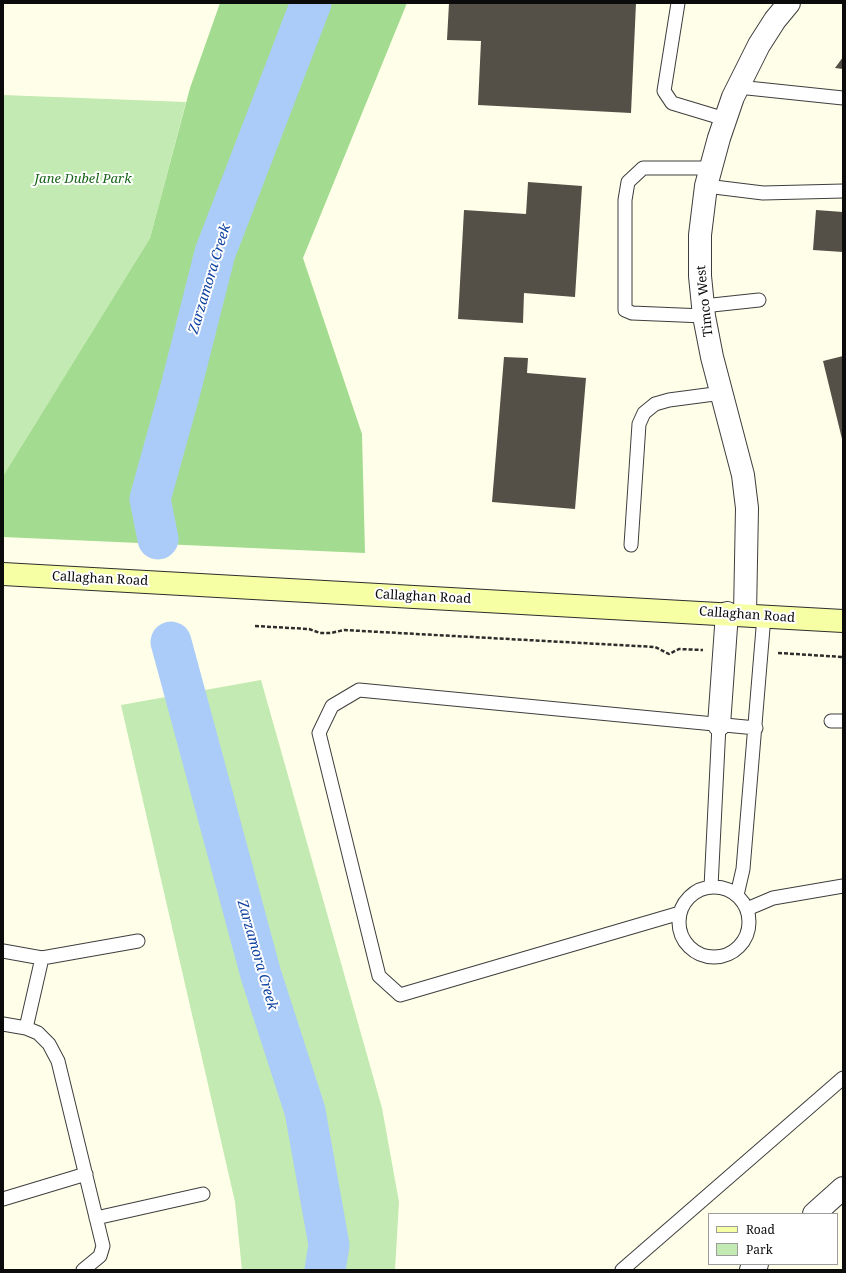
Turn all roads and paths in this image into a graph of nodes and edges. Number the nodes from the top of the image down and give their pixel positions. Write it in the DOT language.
graph roads {
  1 [pos="678,3"];
  2 [pos="789,3"];
  3 [pos="738,87"];
  4 [pos="843,98"];
  5 [pos="725,119"];
  6 [pos="708,177"];
  7 [pos="843,191"];
  8 [pos="759,300"];
  9 [pos="704,311"];
  10 [pos="722,392"];
  11 [pos="631,545"];
  12 [pos="3,574"];
  13 [pos="745,615"];
  14 [pos="843,621"];
  15 [pos="255,626"];
  16 [pos="701,650"];
  17 [pos="773,653"];
  18 [pos="843,657"];
  19 [pos="718,725"];
  20 [pos="756,728"];
  21 [pos="843,886"];
  22 [pos="711,887"];
  23 [pos="737,895"];
  24 [pos="747,909"];
  25 [pos="680,913"];
  26 [pos="138,941"];
  27 [pos="3,951"];
  28 [pos="42,958"];
  29 [pos="3,1024"];
  30 [pos="26,1028"];
  31 [pos="843,1078"];
  32 [pos="86,1174"];
  33 [pos="843,1188"];
  34 [pos="203,1194"];
  35 [pos="3,1199"];
  36 [pos="815,1213"];
  37 [pos="96,1218"];
  38 [pos="83,1270"];
  39 [pos="622,1270"];
  1 -- 5 [label="lane"];
  2 -- 3 [label="street, Timco West"];
  3 -- 4 [label="lane"];
  3 -- 5 [label="street, Timco West"];
  5 -- 6 [label="street, Timco West"];
  6 -- 7 [label="lane"];
  6 -- 9 [label="street, Timco West"];
  6 -- 9 [label="lane"];
  8 -- 9 [label="lane"];
  9 -- 10 [label="street, Timco West"];
  10 -- 11 [label="lane"];
  10 -- 13 [label="street, Timco West"];
  12 -- 13 [label="main road, Callaghan Road"];
  13 -- 14 [label="main road, Callaghan Road"];
  13 -- 19 [label="street, Timco West"];
  13 -- 20 [label="lane"];
  15 -- 16 [label="path"];
  17 -- 18 [label="path"];
  19 -- 20 [label="lane"];
  19 -- 22 [label="lane"];
  19 -- 25 [label="lane"];
  20 -- 23 [label="lane"];
  21 -- 24 [label="lane"];
  22 -- 23 [label="lane"];
  22 -- 25 [label="lane"];
  23 -- 24 [label="lane"];
  24 -- 25 [label="lane"];
  26 -- 28 [label="lane"];
  27 -- 28 [label="lane"];
  28 -- 30 [label="lane"];
  29 -- 30 [label="lane"];
  30 -- 32 [label="lane"];
  31 -- 39 [label="lane"];
  32 -- 35 [label="lane"];
  32 -- 37 [label="lane"];
  33 -- 36 [label="street"];
  34 -- 37 [label="lane"];
  37 -- 38 [label="lane"];
}
